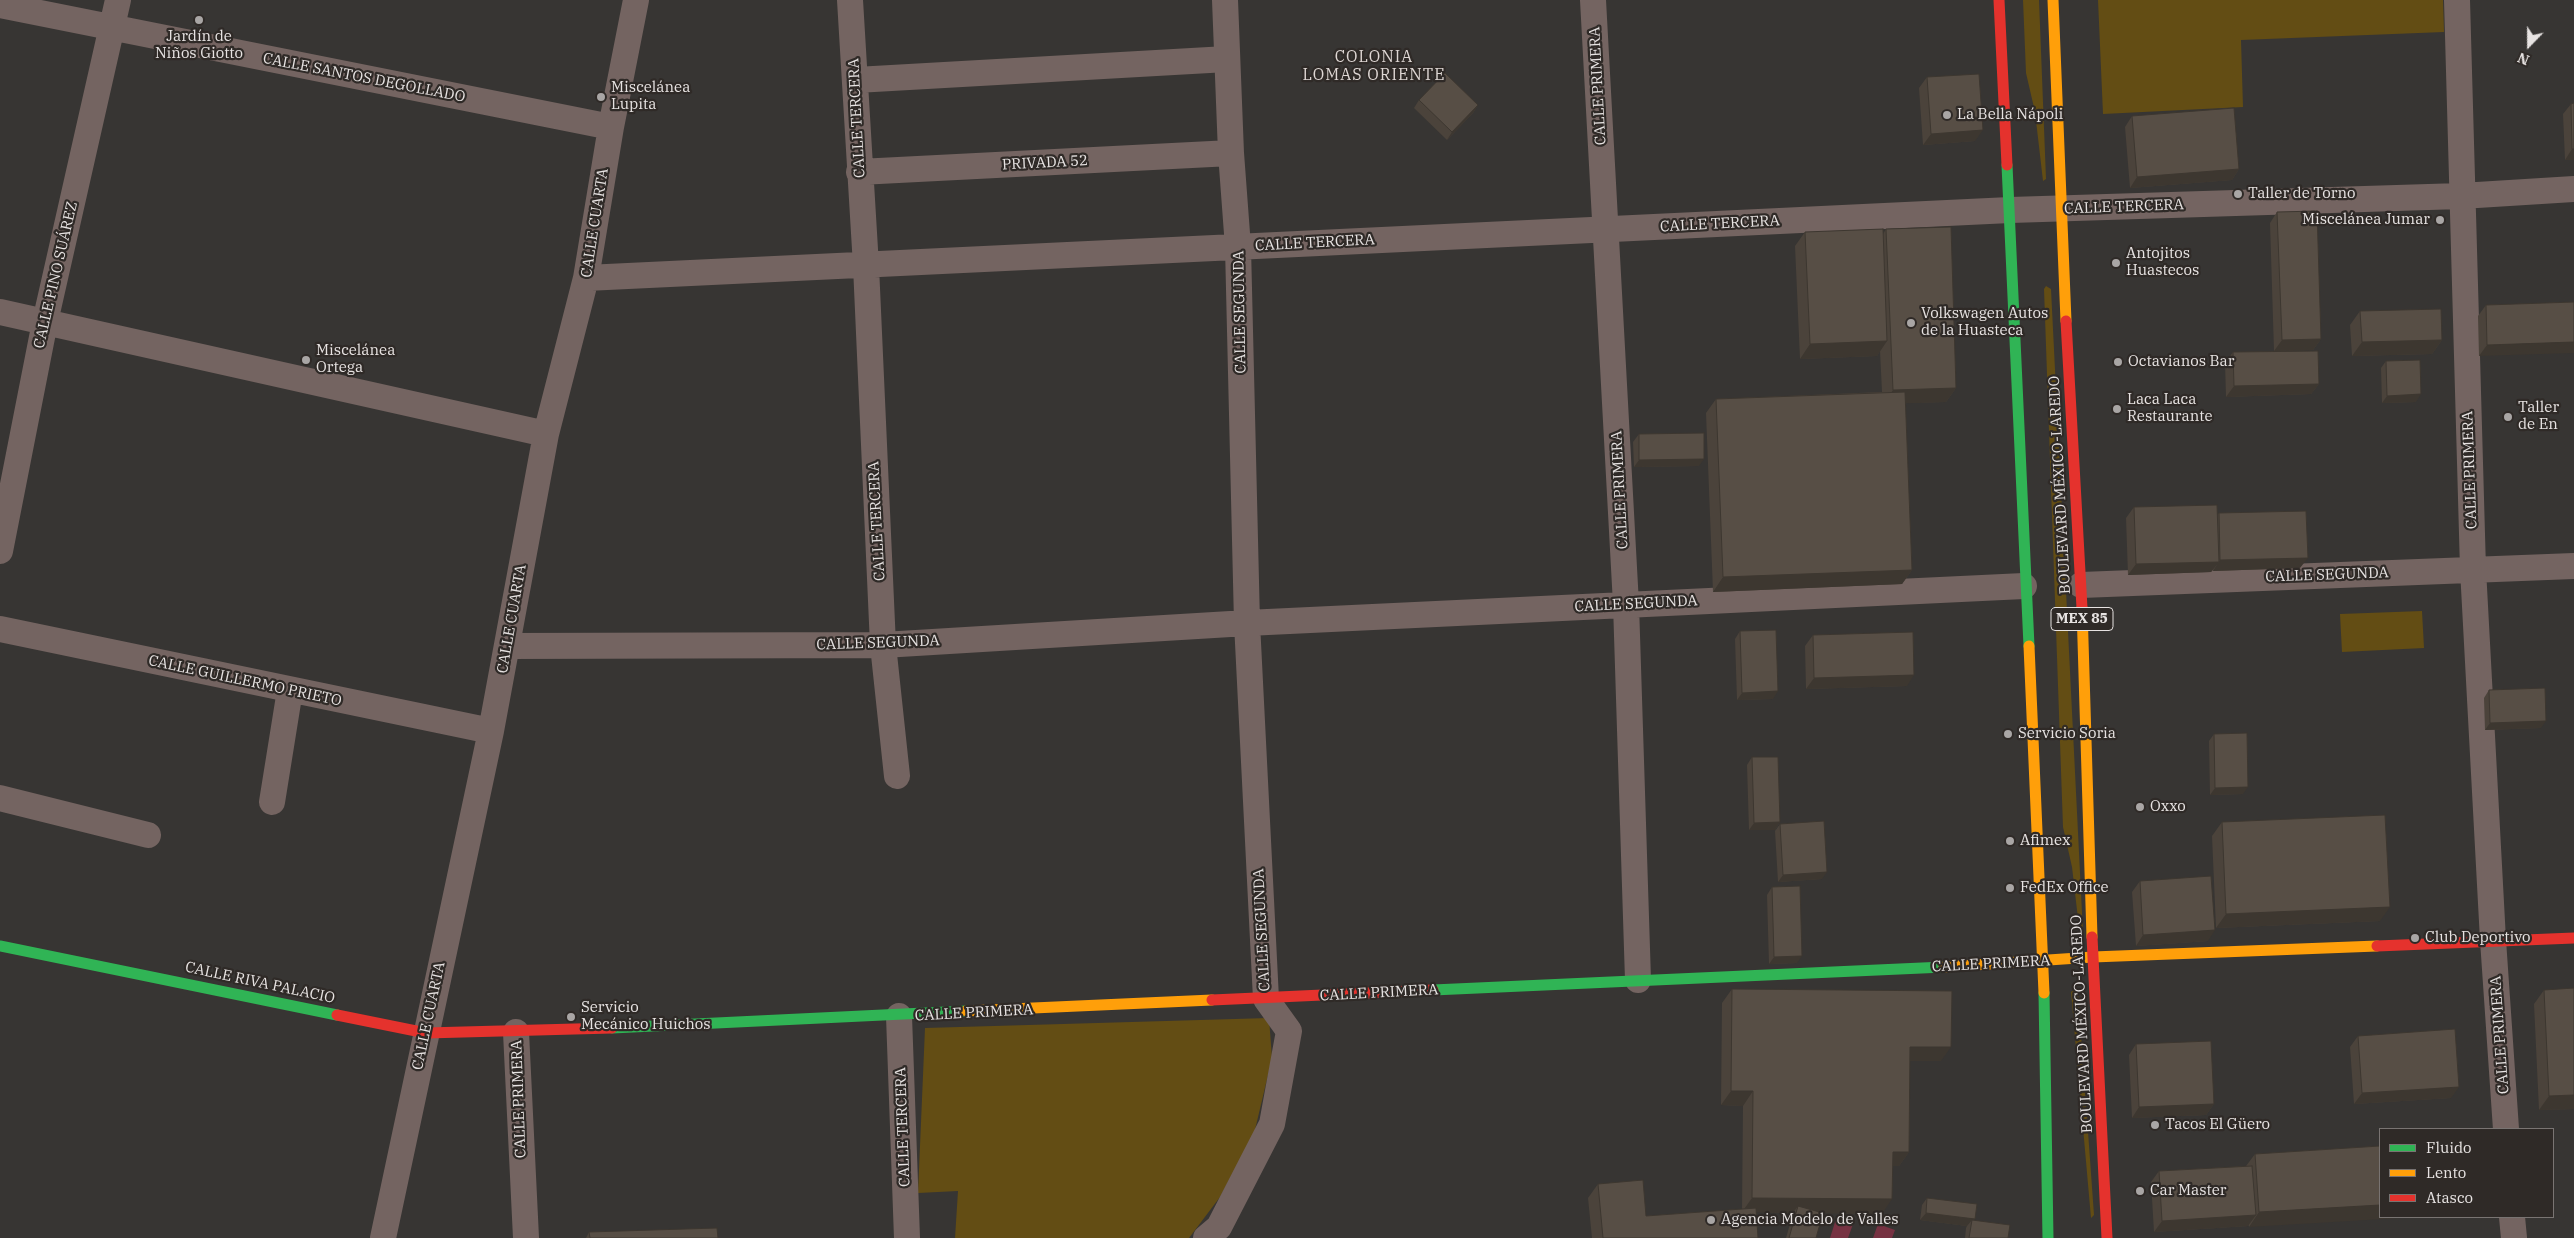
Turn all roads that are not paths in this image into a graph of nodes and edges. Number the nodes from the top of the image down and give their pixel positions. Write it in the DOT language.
graph roads {
  1 [pos="118,0"];
  2 [pos="636,0"];
  3 [pos="850,0"];
  4 [pos="1225,0"];
  5 [pos="1593,0"];
  6 [pos="1999,0"];
  7 [pos="2053,0"];
  8 [pos="2457,0"];
  9 [pos="0,6"];
  10 [pos="112,28"];
  11 [pos="1227,58"];
  12 [pos="856,80"];
  13 [pos="610,127"];
  14 [pos="1231,153"];
  15 [pos="859,172"];
  16 [pos="2574,189"];
  17 [pos="2461,196"];
  18 [pos="2060,209"];
  19 [pos="2010,210"];
  20 [pos="1606,230"];
  21 [pos="1238,247"];
  22 [pos="866,266"];
  23 [pos="586,278"];
  24 [pos="0,312"];
  25 [pos="45,322"];
  26 [pos="546,434"];
  27 [pos="2,525"];
  28 [pos="0,551"];
  29 [pos="2574,566"];
  30 [pos="2473,569"];
  31 [pos="2081,585"];
  32 [pos="2024,586"];
  33 [pos="1626,604"];
  34 [pos="1247,623"];
  35 [pos="0,629"];
  36 [pos="883,645"];
  37 [pos="508,646"];
  38 [pos="290,690"];
  39 [pos="491,731"];
  40 [pos="897,776"];
  41 [pos="0,798"];
  42 [pos="272,802"];
  43 [pos="148,835"];
  44 [pos="2574,938"];
  45 [pos="2493,940"];
  46 [pos="0,946"];
  47 [pos="2093,956"];
  48 [pos="2043,962"];
  49 [pos="1638,980"];
  50 [pos="1266,999"];
  51 [pos="900,1016"];
  52 [pos="426,1032"];
  53 [pos="516,1032"];
  54 [pos="2506,1128"];
  55 [pos="2512,1218"];
  56 [pos="383,1238"];
  57 [pos="526,1238"];
  58 [pos="907,1238"];
  59 [pos="1206,1238"];
  60 [pos="2048,1238"];
  61 [pos="2107,1238"];
  62 [pos="2514,1238"];
  1 -- 10 [label="street, CALLE PINO SUÁREZ"];
  2 -- 13 [label="street, CALLE CUARTA"];
  3 -- 12 [label="street, CALLE TERCERA"];
  4 -- 11 [label="street, CALLE SEGUNDA"];
  5 -- 20 [label="street, CALLE PRIMERA"];
  6 -- 19 [label="street"];
  7 -- 18 [label="street, BOULEVARD MÉXICO-LAREDO / MEX 85"];
  8 -- 17 [label="street, CALLE PRIMERA"];
  9 -- 10 [label="street, CALLE SANTOS DEGOLLADO"];
  10 -- 13 [label="street, CALLE SANTOS DEGOLLADO"];
  10 -- 25 [label="street, CALLE PINO SUÁREZ"];
  11 -- 12 [label="street"];
  11 -- 14 [label="street, CALLE SEGUNDA"];
  12 -- 15 [label="street, CALLE TERCERA"];
  13 -- 23 [label="street, CALLE CUARTA"];
  14 -- 15 [label="street, PRIVADA 52"];
  14 -- 21 [label="street, CALLE SEGUNDA"];
  15 -- 22 [label="street, CALLE TERCERA"];
  16 -- 17 [label="street, CALLE TERCERA"];
  17 -- 18 [label="street, CALLE TERCERA"];
  17 -- 30 [label="street, CALLE PRIMERA"];
  18 -- 19 [label="street, CALLE TERCERA"];
  18 -- 31 [label="street, BOULEVARD MÉXICO-LAREDO / MEX 85"];
  19 -- 20 [label="street, CALLE TERCERA"];
  19 -- 32 [label="street"];
  20 -- 21 [label="street, CALLE TERCERA"];
  20 -- 33 [label="street, CALLE PRIMERA"];
  21 -- 22 [label="street, CALLE TERCERA"];
  21 -- 34 [label="street, CALLE SEGUNDA"];
  22 -- 23 [label="street, CALLE TERCERA"];
  22 -- 36 [label="street, CALLE TERCERA"];
  23 -- 26 [label="street, CALLE CUARTA"];
  24 -- 25 [label="street"];
  25 -- 26 [label="street"];
  25 -- 27 [label="street, CALLE PINO SUÁREZ"];
  26 -- 37 [label="street, CALLE CUARTA"];
  27 -- 28 [label="street, CALLE PINO SUÁREZ"];
  29 -- 30 [label="street, CALLE SEGUNDA"];
  30 -- 31 [label="street, CALLE SEGUNDA"];
  30 -- 45 [label="street, CALLE PRIMERA"];
  31 -- 47 [label="street, BOULEVARD MÉXICO-LAREDO / MEX 85"];
  32 -- 33 [label="street, CALLE SEGUNDA"];
  32 -- 48 [label="street"];
  33 -- 34 [label="street, CALLE SEGUNDA"];
  33 -- 49 [label="street, CALLE PRIMERA"];
  34 -- 36 [label="street, CALLE SEGUNDA"];
  34 -- 50 [label="street, CALLE SEGUNDA"];
  35 -- 38 [label="street, CALLE GUILLERMO PRIETO"];
  36 -- 37 [label="street, CALLE SEGUNDA"];
  36 -- 40 [label="street, CALLE TERCERA"];
  37 -- 39 [label="street, CALLE CUARTA"];
  38 -- 39 [label="street, CALLE GUILLERMO PRIETO"];
  38 -- 42 [label="street"];
  39 -- 52 [label="street, CALLE CUARTA"];
  41 -- 43 [label="street"];
  44 -- 45 [label="street, CALLE PRIMERA"];
  45 -- 47 [label="street, CALLE PRIMERA"];
  45 -- 54 [label="street, CALLE PRIMERA"];
  46 -- 52 [label="street, CALLE RIVA PALACIO"];
  47 -- 48 [label="street, CALLE PRIMERA"];
  47 -- 61 [label="street, BOULEVARD MÉXICO-LAREDO / MEX 85"];
  48 -- 49 [label="street, CALLE PRIMERA"];
  48 -- 60 [label="street"];
  49 -- 50 [label="street, CALLE PRIMERA"];
  50 -- 51 [label="street, CALLE PRIMERA"];
  50 -- 59 [label="street, CALLE SEGUNDA"];
  51 -- 53 [label="street, CALLE PRIMERA"];
  51 -- 58 [label="street, CALLE TERCERA"];
  52 -- 53 [label="street, CALLE RIVA PALACIO"];
  52 -- 56 [label="street, CALLE CUARTA"];
  53 -- 57 [label="street, CALLE PRIMERA"];
  55 -- 62 [label="street"];
}
